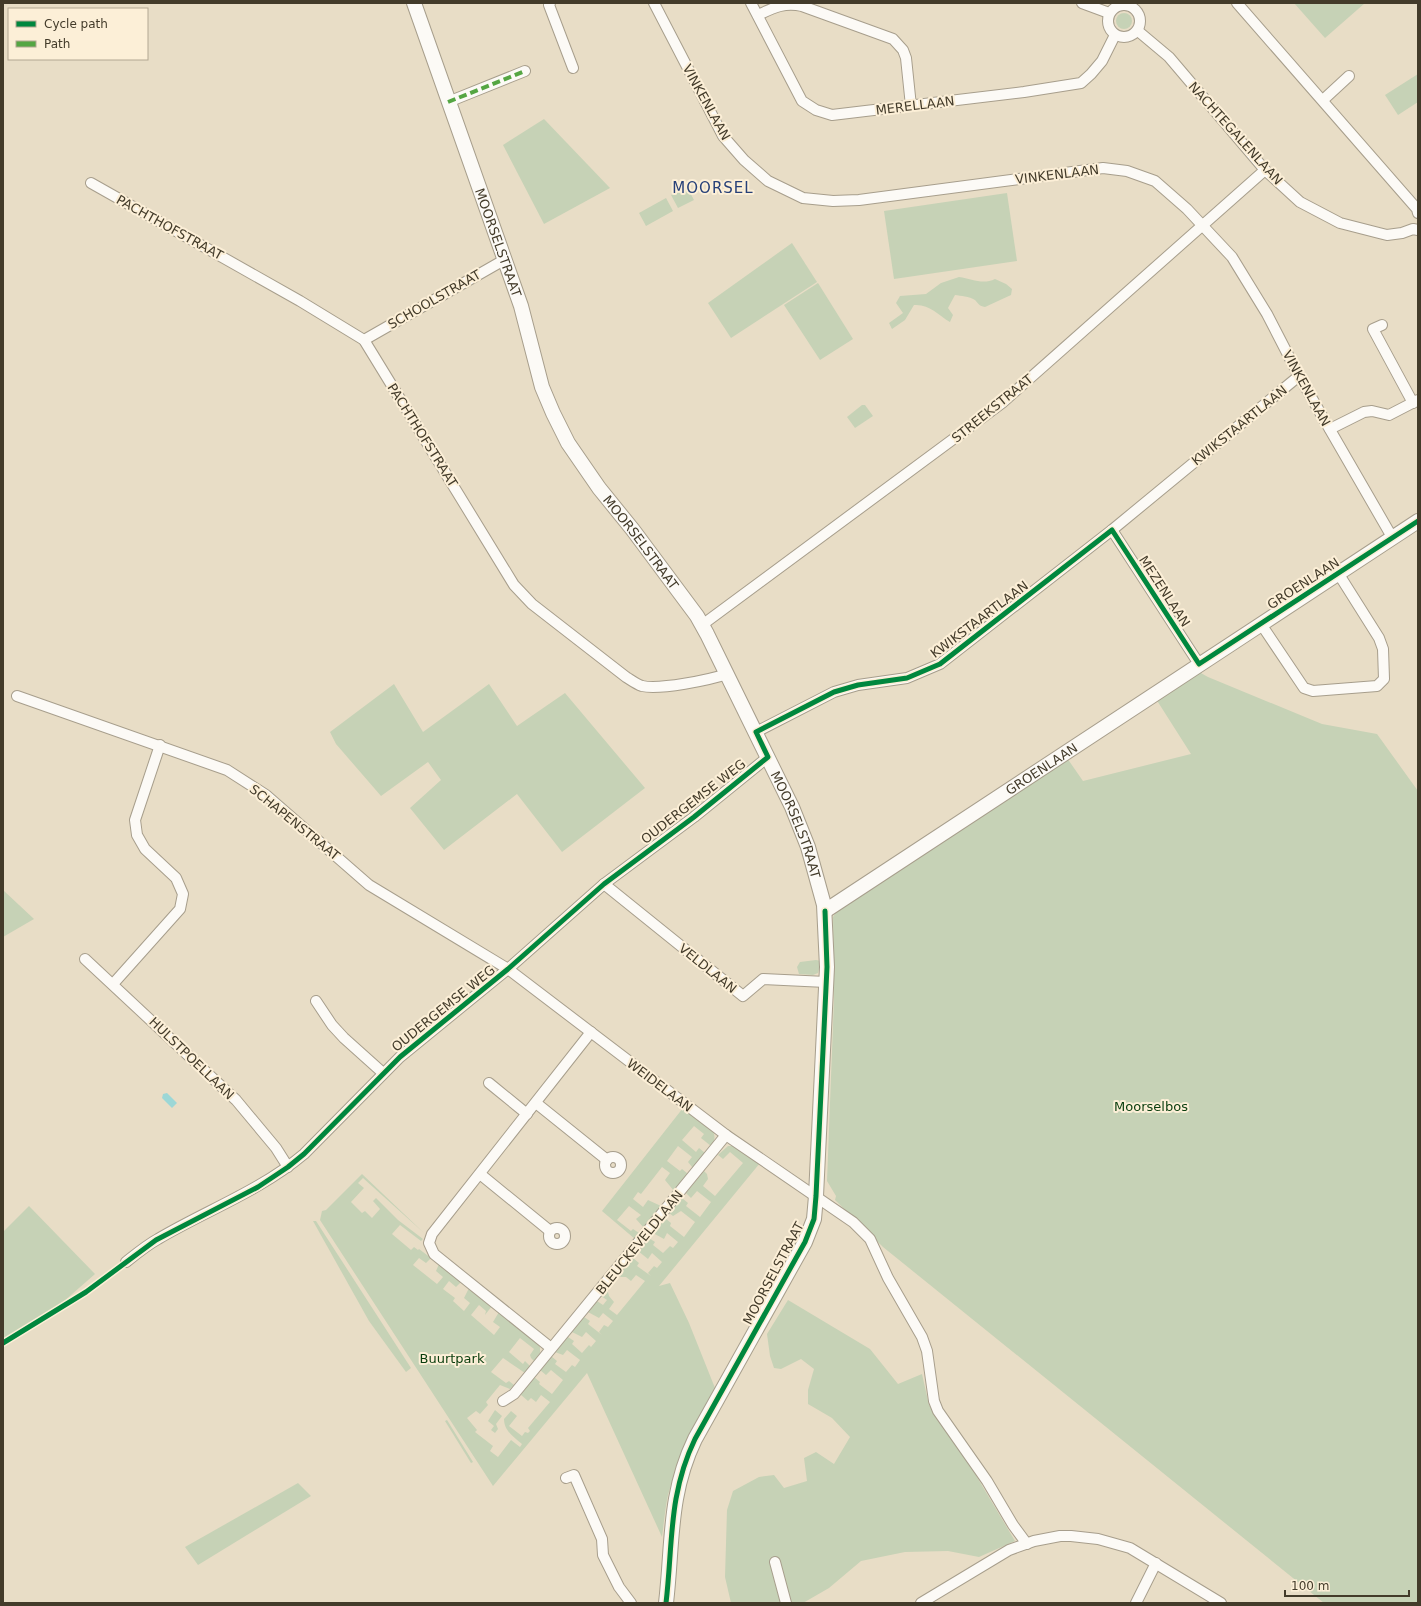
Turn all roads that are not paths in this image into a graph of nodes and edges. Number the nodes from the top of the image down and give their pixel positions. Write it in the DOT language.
graph roads {
  1 [pos="414,3"];
  2 [pos="550,3"];
  3 [pos="654,3"];
  4 [pos="751,3"];
  5 [pos="1082,3"];
  6 [pos="1237,3"];
  7 [pos="1133,5"];
  8 [pos="1109,14"];
  9 [pos="758,15"];
  10 [pos="1138,31"];
  11 [pos="1115,35"];
  12 [pos="573,68"];
  13 [pos="525,71"];
  14 [pos="1349,76"];
  15 [pos="1323,100"];
  16 [pos="448,102"];
  17 [pos="911,106"];
  18 [pos="1266,170"];
  19 [pos="91,183"];
  20 [pos="1418,213"];
  21 [pos="1203,225"];
  22 [pos="1416,227"];
  23 [pos="504,260"];
  24 [pos="1382,325"];
  25 [pos="364,340"];
  26 [pos="1299,376"];
  27 [pos="1416,401"];
  28 [pos="1330,429"];
  29 [pos="1418,521"];
  30 [pos="1112,530"];
  31 [pos="1392,537"];
  32 [pos="1338,574"];
  33 [pos="1261,624"];
  34 [pos="702,625"];
  35 [pos="1199,664"];
  36 [pos="727,674"];
  37 [pos="17,696"];
  38 [pos="756,732"];
  39 [pos="160,745"];
  40 [pos="768,757"];
  41 [pos="604,884"];
  42 [pos="825,911"];
  43 [pos="85,959"];
  44 [pos="508,969"];
  45 [pos="826,982"];
  46 [pos="113,984"];
  47 [pos="316,1001"];
  48 [pos="591,1032"];
  49 [pos="383,1073"];
  50 [pos="489,1083"];
  51 [pos="536,1103"];
  52 [pos="527,1114"];
  53 [pos="726,1135"];
  54 [pos="607,1160"];
  55 [pos="288,1167"];
  56 [pos="480,1174"];
  57 [pos="816,1196"];
  58 [pos="550,1230"];
  59 [pos="126,1262"];
  60 [pos="551,1348"];
  61 [pos="503,1401"];
  62 [pos="566,1478"];
  63 [pos="1027,1544"];
  64 [pos="776,1562"];
  65 [pos="1156,1563"];
  66 [pos="631,1603"];
  67 [pos="666,1603"];
  68 [pos="786,1603"];
  69 [pos="921,1603"];
  70 [pos="1136,1603"];
  71 [pos="1221,1603"];
  1 -- 16 [label="street, MOORSELSTRAAT"];
  2 -- 12 [label="street"];
  3 -- 21 [label="street, VINKENLAAN"];
  4 -- 9 [label="street, MERELLAAN"];
  5 -- 8 [label="street"];
  6 -- 15 [label="street"];
  7 -- 8 [label="street"];
  7 -- 10 [label="street"];
  8 -- 11 [label="street"];
  9 -- 17 [label="street, MERELLAAN"];
  9 -- 17 [label="street"];
  10 -- 11 [label="street"];
  10 -- 18 [label="street, NACHTEGALENLAAN"];
  11 -- 17 [label="street, MERELLAAN"];
  13 -- 16 [label="street"];
  14 -- 15 [label="street"];
  15 -- 20 [label="street"];
  16 -- 23 [label="street, MOORSELSTRAAT"];
  18 -- 21 [label="street, STREEKSTRAAT"];
  18 -- 22 [label="street, NACHTEGALENLAAN"];
  19 -- 25 [label="street, PACHTHOFSTRAAT"];
  21 -- 26 [label="street, VINKENLAAN"];
  21 -- 34 [label="street, STREEKSTRAAT"];
  23 -- 25 [label="street, SCHOOLSTRAAT"];
  23 -- 34 [label="street, MOORSELSTRAAT"];
  24 -- 27 [label="street"];
  25 -- 36 [label="street, PACHTHOFSTRAAT"];
  26 -- 28 [label="street, VINKENLAAN"];
  26 -- 30 [label="street, KWIKSTAARTLAAN"];
  27 -- 28 [label="street"];
  28 -- 31 [label="street, VINKENLAAN"];
  29 -- 31 [label="street, GROENLAAN"];
  30 -- 35 [label="street, MEZENLAAN"];
  30 -- 38 [label="street, KWIKSTAARTLAAN"];
  31 -- 32 [label="street, GROENLAAN"];
  32 -- 33 [label="street, GROENLAAN"];
  32 -- 33 [label="street"];
  33 -- 35 [label="street, GROENLAAN"];
  34 -- 36 [label="street, MOORSELSTRAAT"];
  35 -- 42 [label="street, GROENLAAN"];
  36 -- 38 [label="street, MOORSELSTRAAT"];
  37 -- 39 [label="street, SCHAPENSTRAAT"];
  38 -- 40 [label="street, MOORSELSTRAAT"];
  39 -- 44 [label="street, SCHAPENSTRAAT"];
  39 -- 46 [label="street"];
  40 -- 41 [label="street, OUDERGEMSE WEG"];
  40 -- 42 [label="street, MOORSELSTRAAT"];
  41 -- 44 [label="street, OUDERGEMSE WEG"];
  41 -- 45 [label="street, VELDLAAN"];
  42 -- 45 [label="street, MOORSELSTRAAT"];
  43 -- 46 [label="street, HULSTPOELLAAN"];
  44 -- 48 [label="street, WEIDELAAN"];
  44 -- 49 [label="street, OUDERGEMSE WEG"];
  45 -- 57 [label="street, MOORSELSTRAAT"];
  46 -- 55 [label="street, HULSTPOELLAAN"];
  47 -- 49 [label="street"];
  48 -- 51 [label="street"];
  48 -- 53 [label="street, WEIDELAAN"];
  49 -- 55 [label="street, OUDERGEMSE WEG"];
  50 -- 52 [label="street"];
  51 -- 52 [label="street"];
  51 -- 54 [label="street"];
  52 -- 56 [label="street"];
  53 -- 57 [label="street, WEIDELAAN"];
  53 -- 60 [label="street, BLEUCKEVELDLAAN"];
  55 -- 59 [label="street, OUDERGEMSE WEG"];
  56 -- 58 [label="street"];
  56 -- 60 [label="street"];
  57 -- 63 [label="street, WEIDELAAN"];
  57 -- 67 [label="street, MOORSELSTRAAT"];
  60 -- 61 [label="street, BLEUCKEVELDLAAN"];
  62 -- 66 [label="street"];
  63 -- 65 [label="street"];
  63 -- 69 [label="street"];
  64 -- 68 [label="street"];
  65 -- 70 [label="street"];
  65 -- 71 [label="street"];
}
